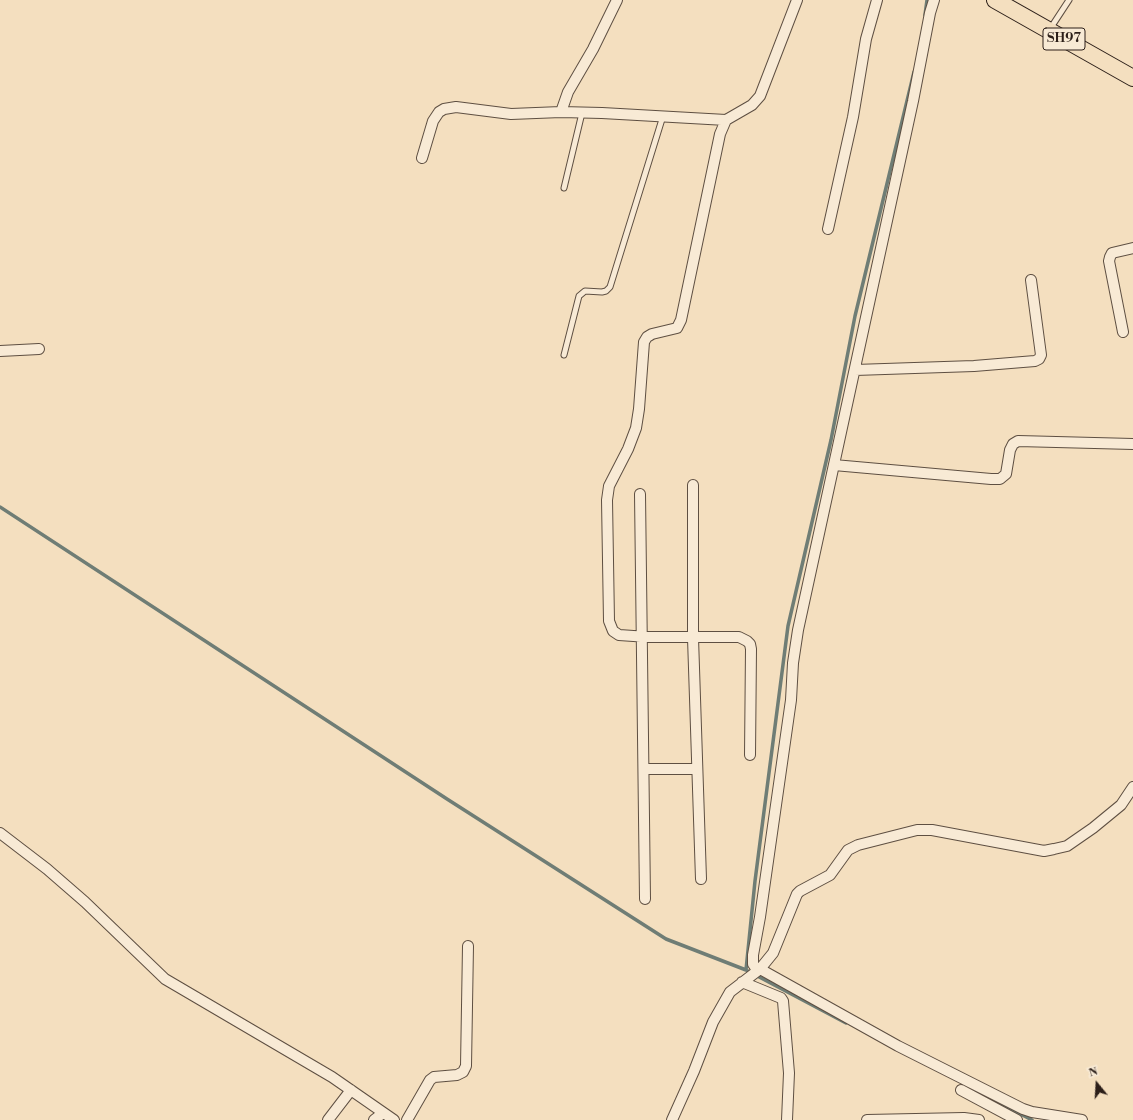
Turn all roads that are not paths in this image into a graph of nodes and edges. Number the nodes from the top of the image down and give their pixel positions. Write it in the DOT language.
graph roads {
  1 [pos="617,0"];
  2 [pos="797,0"];
  3 [pos="877,0"];
  4 [pos="934,0"];
  5 [pos="995,0"];
  6 [pos="1069,0"];
  7 [pos="1050,30"];
  8 [pos="1133,78"];
  9 [pos="561,112"];
  10 [pos="582,113"];
  11 [pos="663,116"];
  12 [pos="726,120"];
  13 [pos="422,158"];
  14 [pos="564,188"];
  15 [pos="828,229"];
  16 [pos="1133,248"];
  17 [pos="1031,280"];
  18 [pos="1123,332"];
  19 [pos="39,350"];
  20 [pos="0,351"];
  21 [pos="564,355"];
  22 [pos="855,370"];
  23 [pos="1133,444"];
  24 [pos="834,465"];
  25 [pos="693,485"];
  26 [pos="640,494"];
  27 [pos="642,636"];
  28 [pos="693,638"];
  29 [pos="750,755"];
  30 [pos="644,769"];
  31 [pos="697,769"];
  32 [pos="1133,787"];
  33 [pos="0,833"];
  34 [pos="701,879"];
  35 [pos="645,899"];
  36 [pos="468,946"];
  37 [pos="753,974"];
  38 [pos="351,1090"];
  39 [pos="961,1090"];
  40 [pos="1006,1111"];
  41 [pos="383,1112"];
  42 [pos="328,1120"];
  43 [pos="374,1120"];
  44 [pos="394,1120"];
  45 [pos="407,1120"];
  46 [pos="672,1120"];
  47 [pos="787,1120"];
  48 [pos="867,1120"];
  49 [pos="980,1120"];
  50 [pos="1017,1120"];
  51 [pos="1082,1120"];
  1 -- 9 [label="street"];
  2 -- 12 [label="street"];
  3 -- 15 [label="street"];
  4 -- 22 [label="street"];
  5 -- 7 [label="main road, SH97"];
  6 -- 7 [label="lane"];
  7 -- 8 [label="main road, SH97"];
  9 -- 10 [label="street"];
  9 -- 13 [label="street"];
  10 -- 11 [label="street"];
  10 -- 14 [label="lane"];
  11 -- 12 [label="street"];
  11 -- 21 [label="lane"];
  12 -- 27 [label="street"];
  16 -- 18 [label="street"];
  17 -- 22 [label="street"];
  19 -- 20 [label="street"];
  22 -- 24 [label="street"];
  23 -- 24 [label="street"];
  24 -- 37 [label="street"];
  25 -- 28 [label="street"];
  26 -- 27 [label="street"];
  27 -- 28 [label="street"];
  27 -- 30 [label="street"];
  28 -- 29 [label="street"];
  28 -- 31 [label="street"];
  30 -- 31 [label="street"];
  30 -- 35 [label="street"];
  31 -- 34 [label="street"];
  32 -- 37 [label="street"];
  33 -- 38 [label="street"];
  36 -- 45 [label="street"];
  37 -- 40 [label="street"];
  37 -- 46 [label="street"];
  37 -- 47 [label="street"];
  38 -- 41 [label="street"];
  38 -- 42 [label="street"];
  39 -- 40 [label="street"];
  40 -- 50 [label="street"];
  40 -- 51 [label="street"];
  41 -- 43 [label="street"];
  41 -- 44 [label="street"];
  48 -- 49 [label="street"];
}
